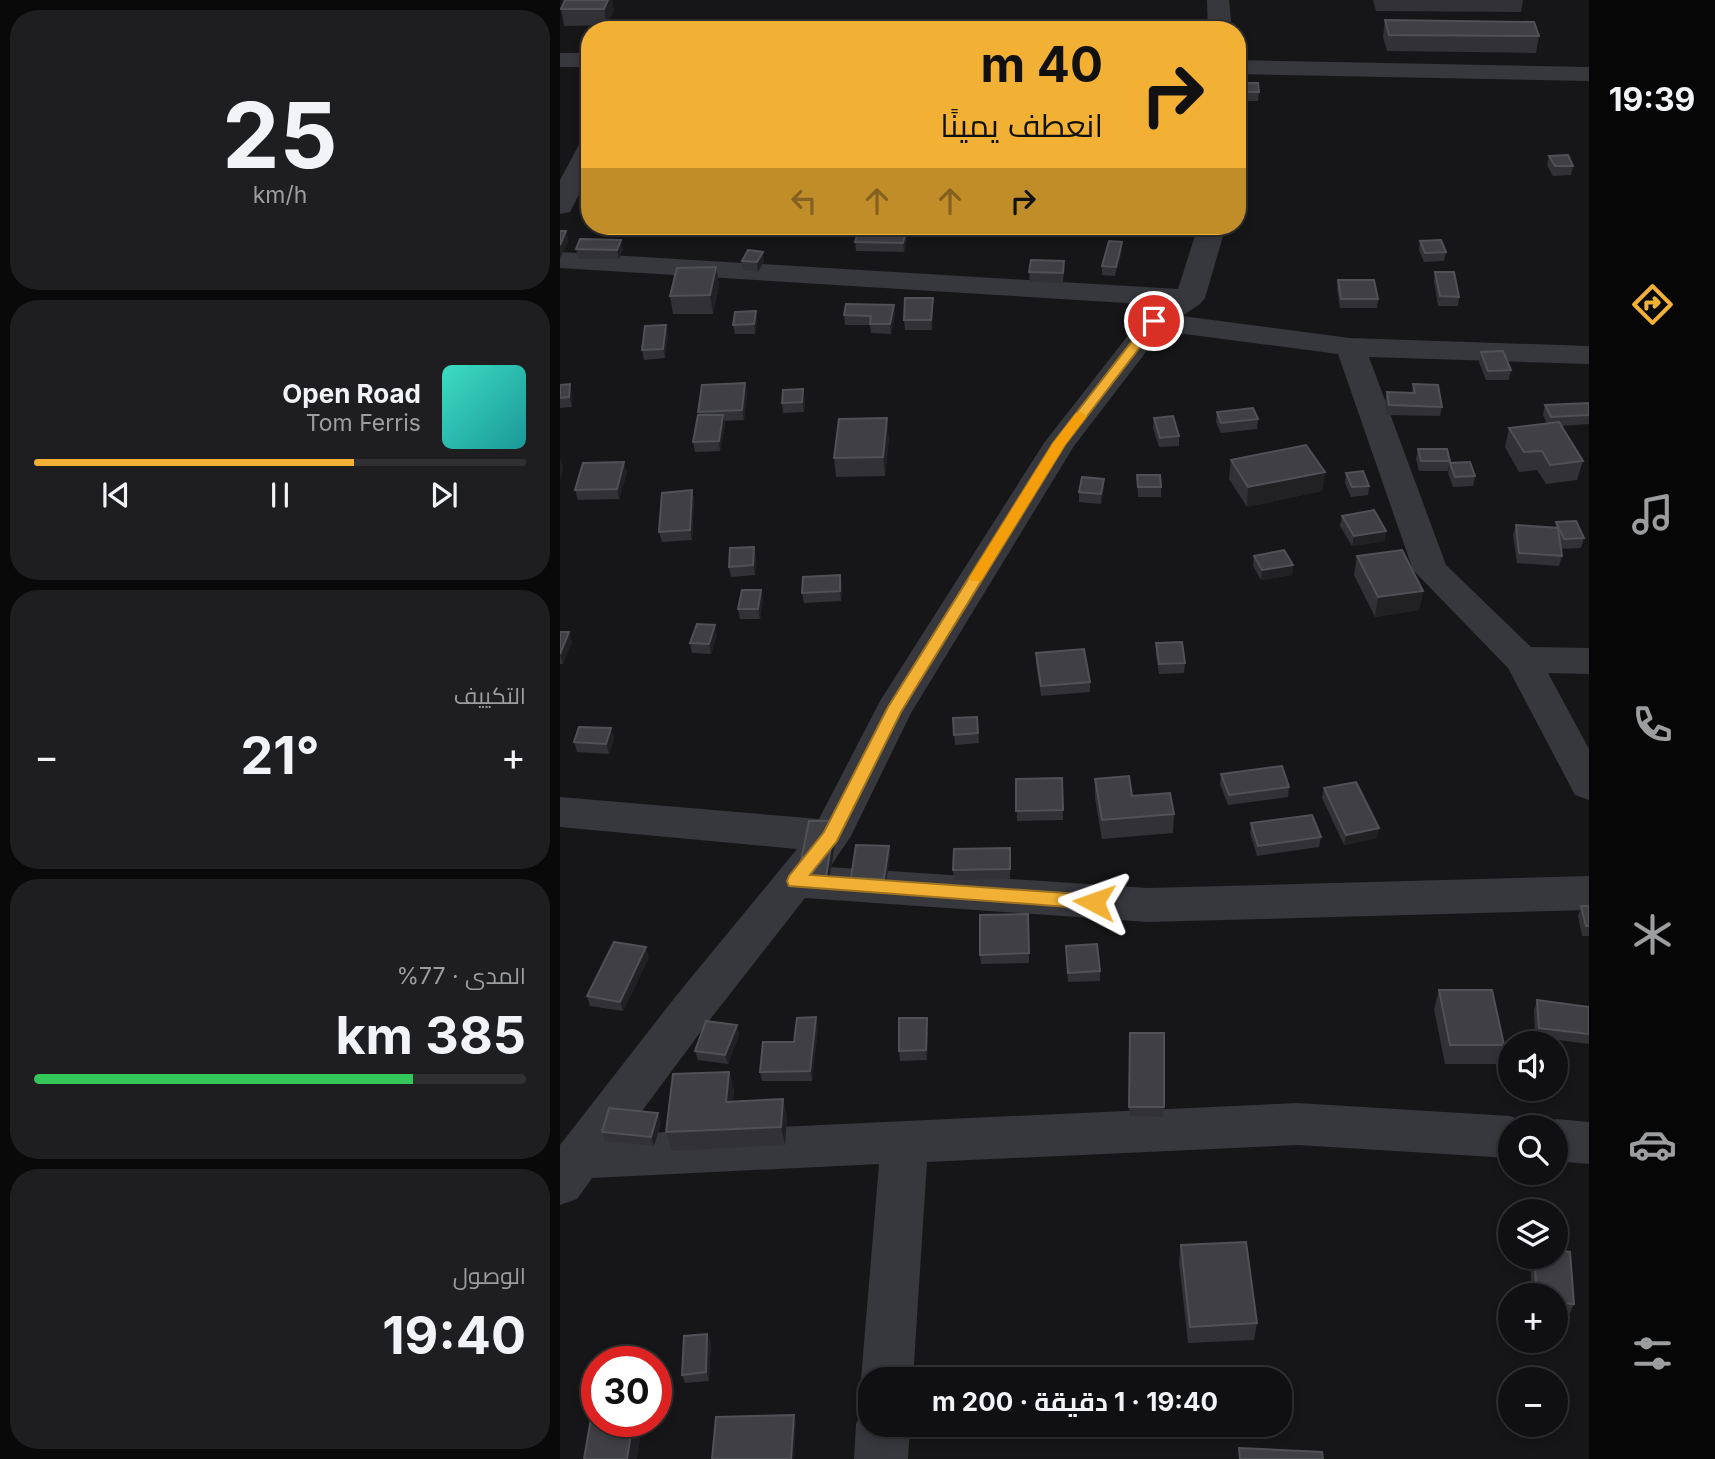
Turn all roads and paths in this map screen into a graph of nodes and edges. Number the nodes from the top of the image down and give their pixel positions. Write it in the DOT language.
graph roads {
  1 [pos="1218,0"];
  2 [pos="1219,21"];
  3 [pos="560,60"];
  4 [pos="581,61"];
  5 [pos="1246,66"];
  6 [pos="1589,74"];
  7 [pos="581,164"];
  8 [pos="560,206"];
  9 [pos="1209,235"];
  10 [pos="560,260"];
  11 [pos="1190,298"];
  12 [pos="1154,321"];
  13 [pos="1350,347"];
  14 [pos="1589,355"];
  15 [pos="1522,660"];
  16 [pos="1589,661"];
  17 [pos="1589,785"];
  18 [pos="560,812"];
  19 [pos="831,836"];
  20 [pos="795,881"];
  21 [pos="1589,893"];
  22 [pos="1498,1137"];
  23 [pos="1568,1141"];
  24 [pos="905,1142"];
  25 [pos="1589,1143"];
  26 [pos="570,1170"];
  27 [pos="888,1367"];
  28 [pos="882,1437"];
  29 [pos="881,1459"];
  1 -- 2 [label="street"];
  3 -- 4 [label="street"];
  5 -- 6 [label="street"];
  7 -- 8 [label="street"];
  9 -- 11 [label="street"];
  10 -- 11 [label="street"];
  11 -- 12 [label="street"];
  12 -- 13 [label="street"];
  12 -- 19 [label="street"];
  13 -- 14 [label="street"];
  13 -- 15 [label="street"];
  15 -- 16 [label="street"];
  15 -- 17 [label="street"];
  18 -- 19 [label="street"];
  19 -- 20 [label="street"];
  20 -- 21 [label="street"];
  20 -- 26 [label="street"];
  22 -- 24 [label="street"];
  23 -- 25 [label="street"];
  24 -- 26 [label="street"];
  24 -- 27 [label="street"];
  28 -- 29 [label="street"];
}
